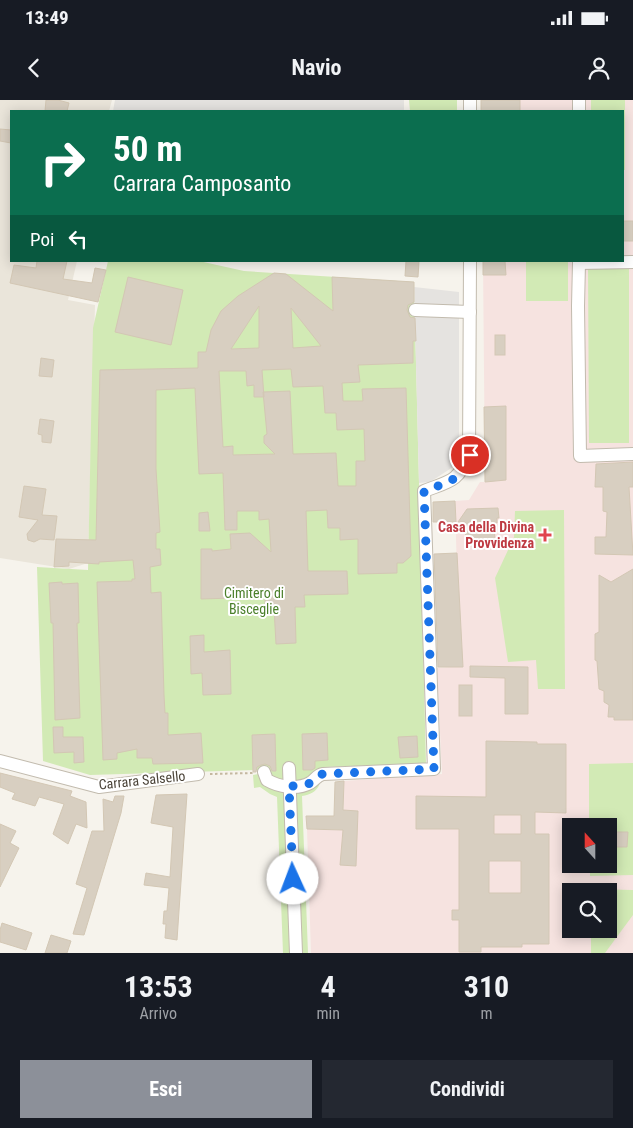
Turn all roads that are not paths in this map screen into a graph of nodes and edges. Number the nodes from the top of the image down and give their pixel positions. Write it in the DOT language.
graph roads {
  1 [pos="470,262"];
  2 [pos="579,262"];
  3 [pos="633,262"];
  4 [pos="415,310"];
  5 [pos="470,312"];
  6 [pos="633,454"];
  7 [pos="0,761"];
  8 [pos="289,768"];
  9 [pos="261,772"];
  10 [pos="198,774"];
  11 [pos="289,786"];
  12 [pos="296,953"];
  1 -- 5 [label="lane"];
  2 -- 3 [label="lane"];
  2 -- 6 [label="lane"];
  4 -- 5 [label="lane"];
  5 -- 11 [label="lane"];
  7 -- 10 [label="lane, Carrara Salsello"];
  8 -- 11 [label="lane"];
  9 -- 11 [label="lane"];
  11 -- 12 [label="lane"];
}
